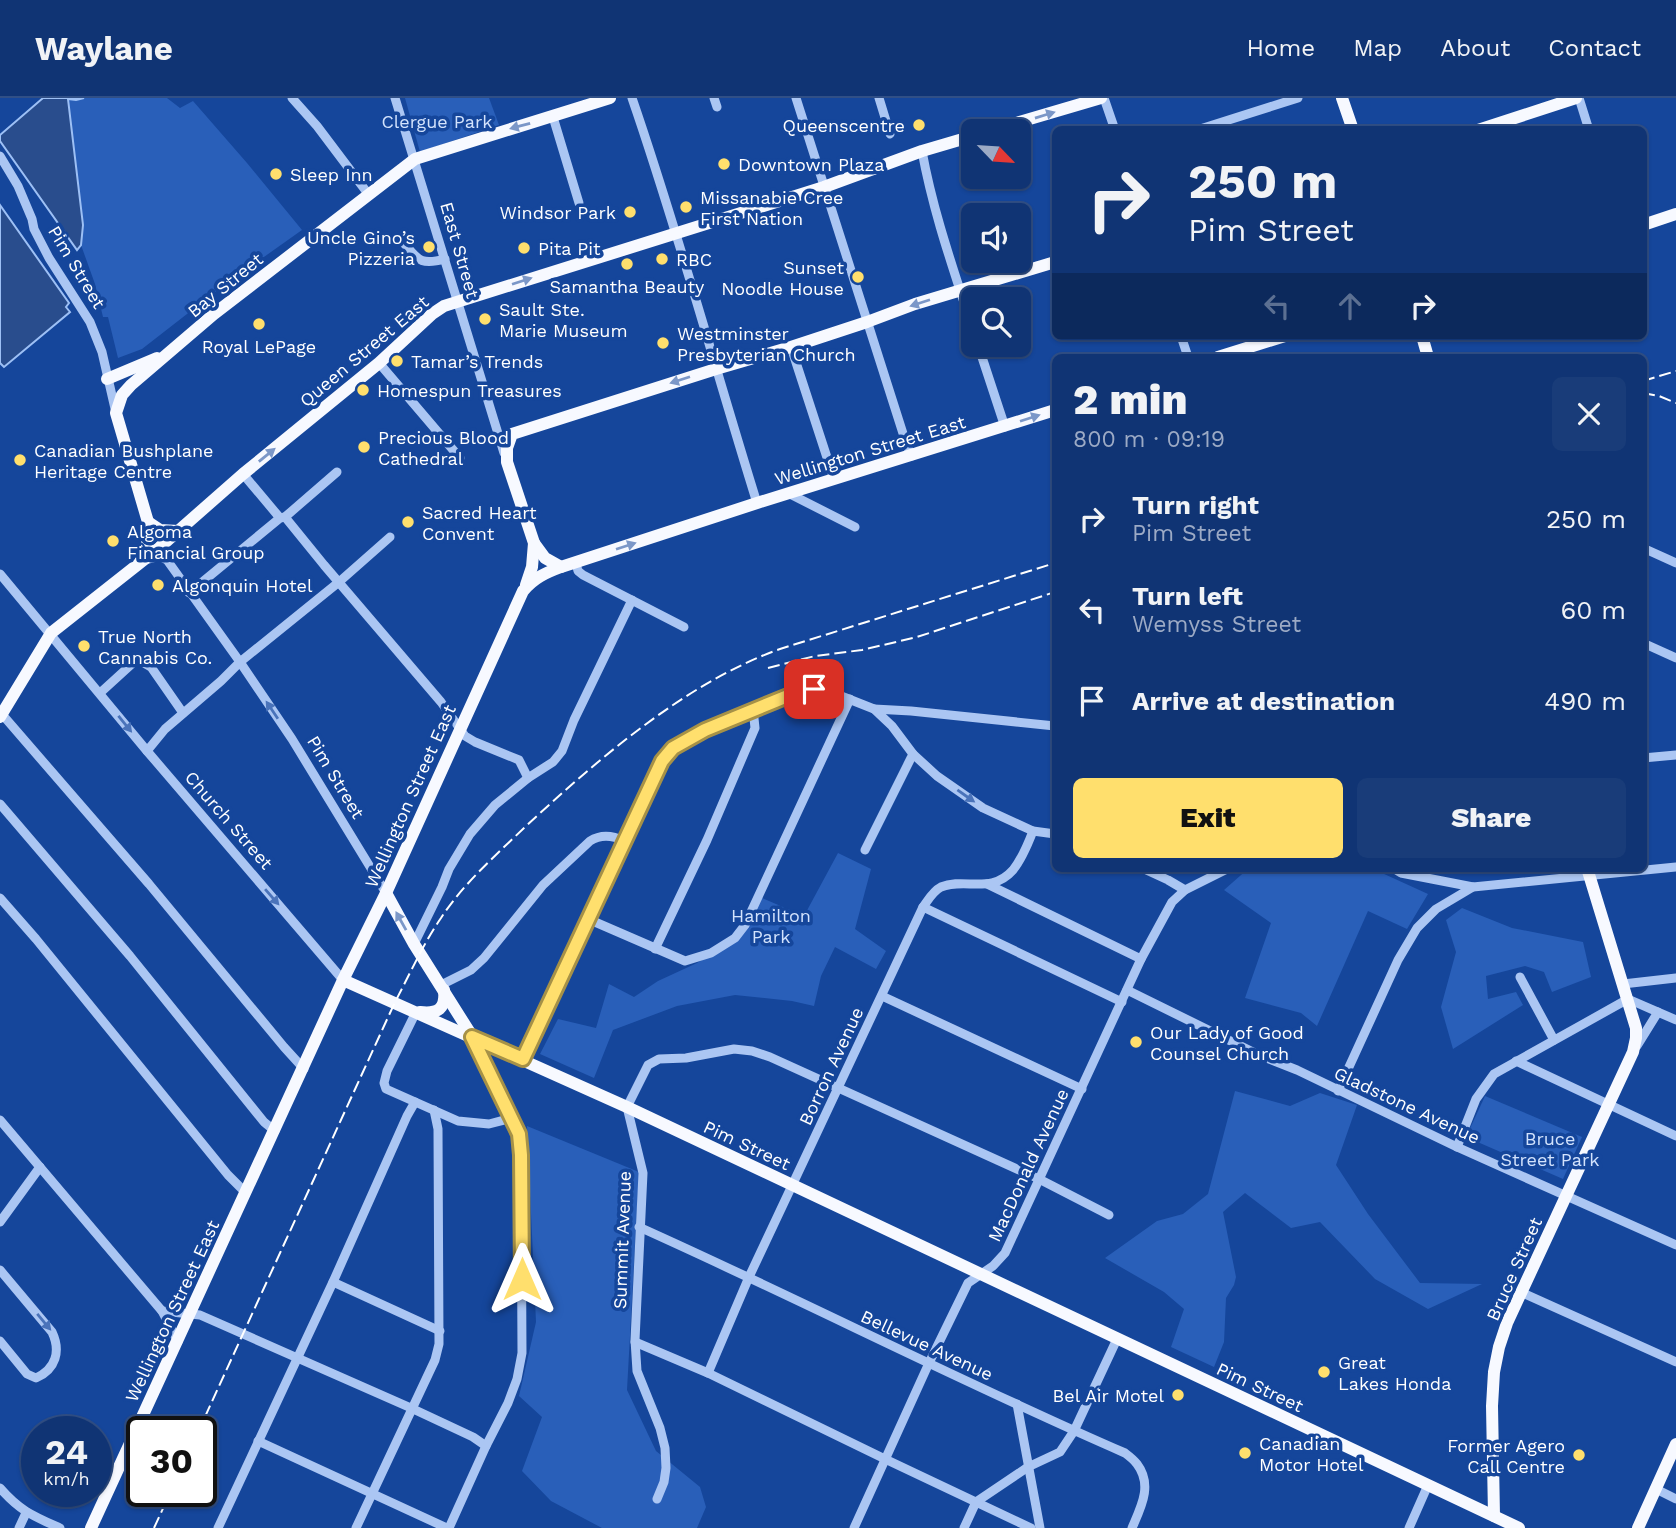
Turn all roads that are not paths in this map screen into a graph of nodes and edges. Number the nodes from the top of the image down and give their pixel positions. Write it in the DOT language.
graph roads {
  1 [pos="292,98"];
  2 [pos="395,98"];
  3 [pos="611,98"];
  4 [pos="632,98"];
  5 [pos="796,98"];
  6 [pos="879,98"];
  7 [pos="1102,98"];
  8 [pos="1298,98"];
  9 [pos="1342,98"];
  10 [pos="1578,98"];
  11 [pos="553,117"];
  12 [pos="1030,119"];
  13 [pos="1113,126"];
  14 [pos="1210,126"];
  15 [pos="1352,126"];
  16 [pos="1490,126"];
  17 [pos="1588,126"];
  18 [pos="890,134"];
  19 [pos="961,140"];
  20 [pos="922,151"];
  21 [pos="0,156"];
  22 [pos="415,159"];
  23 [pos="824,187"];
  24 [pos="369,195"];
  25 [pos="579,203"];
  26 [pos="1676,214"];
  27 [pos="1647,224"];
  28 [pos="676,232"];
  29 [pos="402,241"];
  30 [pos="445,259"];
  31 [pos="1052,263"];
  32 [pos="960,291"];
  33 [pos="961,294"];
  34 [pos="457,302"];
  35 [pos="867,322"];
  36 [pos="1274,340"];
  37 [pos="791,347"];
  38 [pos="171,352"];
  39 [pos="1237,354"];
  40 [pos="982,357"];
  41 [pos="379,363"];
  42 [pos="716,369"];
  43 [pos="107,379"];
  44 [pos="491,407"];
  45 [pos="1052,411"];
  46 [pos="116,413"];
  47 [pos="1005,427"];
  48 [pos="512,435"];
  49 [pos="912,456"];
  50 [pos="460,458"];
  51 [pos="507,462"];
  52 [pos="337,472"];
  53 [pos="243,474"];
  54 [pos="834,479"];
  55 [pos="788,493"];
  56 [pos="757,503"];
  57 [pos="283,517"];
  58 [pos="148,522"];
  59 [pos="855,527"];
  60 [pos="178,531"];
  61 [pos="390,537"];
  62 [pos="534,542"];
  63 [pos="1647,550"];
  64 [pos="167,561"];
  65 [pos="139,563"];
  66 [pos="576,563"];
  67 [pos="1676,563"];
  68 [pos="561,567"];
  69 [pos="0,574"];
  70 [pos="339,582"];
  71 [pos="523,592"];
  72 [pos="189,593"];
  73 [pos="632,600"];
  74 [pos="684,627"];
  75 [pos="51,634"];
  76 [pos="1647,645"];
  77 [pos="1676,658"];
  78 [pos="240,662"];
  79 [pos="100,693"];
  80 [pos="850,699"];
  81 [pos="753,709"];
  82 [pos="874,709"];
  83 [pos="183,713"];
  84 [pos="1,714"];
  85 [pos="1052,726"];
  86 [pos="460,728"];
  87 [pos="147,751"];
  88 [pos="913,754"];
  89 [pos="1676,755"];
  90 [pos="1647,758"];
  91 [pos="528,778"];
  92 [pos="0,804"];
  93 [pos="1033,831"];
  94 [pos="1052,834"];
  95 [pos="624,841"];
  96 [pos="865,850"];
  97 [pos="1676,867"];
  98 [pos="1647,869"];
  99 [pos="1150,872"];
  100 [pos="1221,872"];
  101 [pos="1399,872"];
  102 [pos="1588,872"];
  103 [pos="988,884"];
  104 [pos="1473,887"];
  105 [pos="1185,890"];
  106 [pos="386,893"];
  107 [pos="0,898"];
  108 [pos="923,907"];
  109 [pos="588,919"];
  110 [pos="414,944"];
  111 [pos="655,949"];
  112 [pos="1142,959"];
  113 [pos="1520,977"];
  114 [pos="1676,978"];
  115 [pos="343,980"];
  116 [pos="1623,984"];
  117 [pos="442,988"];
  118 [pos="1127,990"];
  119 [pos="882,996"];
  120 [pos="1628,999"];
  121 [pos="1122,1002"];
  122 [pos="416,1012"];
  123 [pos="1658,1012"];
  124 [pos="1676,1020"];
  125 [pos="472,1037"];
  126 [pos="1554,1040"];
  127 [pos="1633,1052"];
  128 [pos="523,1059"];
  129 [pos="1516,1061"];
  130 [pos="303,1069"];
  131 [pos="838,1087"];
  132 [pos="1082,1088"];
  133 [pos="1338,1091"];
  134 [pos="415,1102"];
  135 [pos="1609,1105"];
  136 [pos="627,1107"];
  137 [pos="434,1110"];
  138 [pos="512,1118"];
  139 [pos="0,1120"];
  140 [pos="275,1131"];
  141 [pos="1676,1136"];
  142 [pos="1457,1147"];
  143 [pos="40,1167"];
  144 [pos="1039,1179"];
  145 [pos="793,1186"];
  146 [pos="246,1193"];
  147 [pos="1567,1195"];
  148 [pos="1109,1215"];
  149 [pos="0,1222"];
  150 [pos="639,1227"];
  151 [pos="1676,1245"];
  152 [pos="0,1270"];
  153 [pos="980,1274"];
  154 [pos="749,1277"];
  155 [pos="333,1282"];
  156 [pos="1522,1293"];
  157 [pos="162,1311"];
  158 [pos="191,1314"];
  159 [pos="440,1331"];
  160 [pos="1117,1339"];
  161 [pos="0,1341"];
  162 [pos="178,1342"];
  163 [pos="635,1342"];
  164 [pos="297,1357"];
  165 [pos="1676,1362"];
  166 [pos="929,1363"];
  167 [pos="708,1373"];
  168 [pos="1017,1404"];
  169 [pos="411,1408"];
  170 [pos="1074,1431"];
  171 [pos="258,1441"];
  172 [pos="1676,1444"];
  173 [pos="486,1446"];
  174 [pos="885,1460"];
  175 [pos="1028,1467"];
  176 [pos="1428,1485"];
  177 [pos="0,1488"];
  178 [pos="1656,1489"];
  179 [pos="372,1493"];
  180 [pos="657,1499"];
  181 [pos="1676,1499"];
  182 [pos="976,1502"];
  183 [pos="26,1513"];
  184 [pos="1494,1516"];
  185 [pos="221,1527"];
  186 [pos="19,1528"];
  187 [pos="60,1528"];
  188 [pos="91,1528"];
  189 [pos="355,1528"];
  190 [pos="448,1528"];
  191 [pos="854,1528"];
  192 [pos="964,1528"];
  193 [pos="1031,1528"];
  194 [pos="1040,1528"];
  195 [pos="1132,1528"];
  196 [pos="1409,1528"];
  197 [pos="1519,1528"];
  198 [pos="1638,1528"];
  1 -- 24 [label="street"];
  2 -- 22 [label="street, East Street"];
  3 -- 11 [label="main road, Bay Street"];
  4 -- 28 [label="street"];
  5 -- 23 [label="street"];
  6 -- 18 [label="street"];
  12 -- 7 [label="main road, one-way"];
  7 -- 13 [label="street"];
  8 -- 14 [label="street"];
  9 -- 15 [label="main road"];
  10 -- 16 [label="main road"];
  10 -- 17 [label="street"];
  11 -- 22 [label="main road, Bay Street, one-way"];
  11 -- 25 [label="street"];
  19 -- 20 [label="main road, Queen Street East"];
  20 -- 23 [label="main road, Queen Street East"];
  20 -- 32 [label="street"];
  21 -- 43 [label="street, Pim Street"];
  22 -- 24 [label="main road, Bay Street"];
  22 -- 30 [label="street, East Street"];
  23 -- 28 [label="main road, Queen Street East"];
  23 -- 35 [label="street"];
  24 -- 38 [label="main road, Bay Street"];
  26 -- 27 [label="main road"];
  34 -- 28 [label="main road, Queen Street East, one-way"];
  28 -- 42 [label="street"];
  29 -- 30 [label="street"];
  30 -- 34 [label="street, East Street"];
  31 -- 32 [label="main road"];
  32 -- 33 [label="street"];
  32 -- 35 [label="main road, one-way"];
  34 -- 41 [label="main road, Queen Street East"];
  34 -- 44 [label="street, East Street"];
  35 -- 37 [label="main road"];
  35 -- 49 [label="street"];
  36 -- 39 [label="main road"];
  37 -- 42 [label="main road"];
  37 -- 54 [label="street"];
  38 -- 43 [label="main road"];
  38 -- 46 [label="main road, Bay Street"];
  40 -- 47 [label="street"];
  41 -- 50 [label="street"];
  53 -- 41 [label="main road, Queen Street East, one-way"];
  42 -- 48 [label="main road, one-way"];
  42 -- 56 [label="street"];
  43 -- 46 [label="street, Pim Street"];
  44 -- 48 [label="street"];
  44 -- 51 [label="street, East Street"];
  47 -- 45 [label="main road, Wellington Street East, one-way"];
  46 -- 58 [label="main road, Pim Street"];
  47 -- 49 [label="main road, Wellington Street East"];
  48 -- 51 [label="main road"];
  49 -- 54 [label="main road, Wellington Street East"];
  51 -- 62 [label="main road, East Street"];
  52 -- 57 [label="street"];
  53 -- 57 [label="street"];
  53 -- 60 [label="main road, Queen Street East"];
  54 -- 55 [label="main road, Wellington Street East"];
  55 -- 56 [label="main road, Wellington Street East"];
  55 -- 59 [label="street"];
  66 -- 56 [label="main road, Wellington Street East, one-way"];
  57 -- 70 [label="street"];
  57 -- 72 [label="street"];
  58 -- 60 [label="main road"];
  58 -- 65 [label="main road"];
  60 -- 64 [label="street"];
  60 -- 65 [label="main road, Queen Street East"];
  61 -- 70 [label="street"];
  62 -- 68 [label="main road"];
  62 -- 71 [label="main road, East Street"];
  63 -- 67 [label="street"];
  64 -- 65 [label="street"];
  64 -- 72 [label="street, Pim Street"];
  65 -- 75 [label="main road, Queen Street East"];
  66 -- 68 [label="main road, Wellington Street East"];
  66 -- 73 [label="street"];
  68 -- 71 [label="main road, Wellington Street East"];
  69 -- 75 [label="street, Church Street"];
  70 -- 78 [label="street"];
  70 -- 86 [label="street"];
  71 -- 86 [label="main road, Wellington Street East"];
  72 -- 78 [label="street, Pim Street"];
  73 -- 74 [label="street"];
  73 -- 91 [label="street"];
  75 -- 79 [label="street, Church Street"];
  75 -- 84 [label="main road, Queen Street East"];
  76 -- 77 [label="street"];
  78 -- 83 [label="street"];
  106 -- 78 [label="street, Pim Street, one-way"];
  79 -- 83 [label="street"];
  79 -- 87 [label="street, Church Street, one-way"];
  80 -- 81 [label="street"];
  80 -- 82 [label="street"];
  80 -- 111 [label="street"];
  81 -- 95 [label="street"];
  81 -- 111 [label="street"];
  82 -- 85 [label="street"];
  82 -- 88 [label="street"];
  83 -- 87 [label="street"];
  84 -- 130 [label="street"];
  86 -- 91 [label="street"];
  86 -- 106 [label="main road, Wellington Street East"];
  87 -- 115 [label="street, Church Street, one-way"];
  88 -- 93 [label="street, one-way"];
  88 -- 96 [label="street"];
  89 -- 90 [label="street"];
  91 -- 110 [label="street"];
  92 -- 140 [label="street"];
  93 -- 94 [label="street"];
  93 -- 103 [label="street"];
  95 -- 109 [label="street"];
  95 -- 117 [label="street"];
  97 -- 98 [label="street"];
  99 -- 105 [label="street"];
  100 -- 105 [label="street, MacDonald Avenue"];
  101 -- 104 [label="street"];
  102 -- 104 [label="street"];
  102 -- 116 [label="main road, Bruce Street"];
  103 -- 108 [label="street, Borron Avenue"];
  103 -- 112 [label="street"];
  104 -- 133 [label="street"];
  105 -- 112 [label="street, MacDonald Avenue"];
  110 -- 106 [label="main road, Pim Street, one-way"];
  106 -- 115 [label="main road, Wellington Street East"];
  107 -- 146 [label="street"];
  108 -- 119 [label="street, Borron Avenue"];
  108 -- 121 [label="street"];
  109 -- 111 [label="street"];
  109 -- 128 [label="street"];
  110 -- 117 [label="main road, Pim Street"];
  112 -- 118 [label="street, MacDonald Avenue"];
  113 -- 126 [label="street"];
  114 -- 116 [label="street"];
  115 -- 122 [label="main road, Church Street"];
  115 -- 130 [label="main road, Wellington Street East"];
  116 -- 120 [label="main road, Bruce Street"];
  117 -- 122 [label="main road"];
  117 -- 125 [label="main road, Pim Street"];
  118 -- 121 [label="street, MacDonald Avenue"];
  118 -- 133 [label="street, Gladstone Avenue"];
  119 -- 131 [label="street, Borron Avenue"];
  119 -- 132 [label="street"];
  120 -- 123 [label="street"];
  120 -- 126 [label="street"];
  120 -- 127 [label="main road, Bruce Street"];
  121 -- 132 [label="street, MacDonald Avenue"];
  122 -- 125 [label="main road, Church Street"];
  122 -- 134 [label="street"];
  123 -- 124 [label="street"];
  123 -- 127 [label="street, Bruce Street"];
  125 -- 128 [label="main road, Pim Street"];
  125 -- 138 [label="street"];
  126 -- 129 [label="street"];
  127 -- 135 [label="main road, Bruce Street"];
  128 -- 136 [label="main road, Pim Street"];
  129 -- 135 [label="street"];
  129 -- 142 [label="street"];
  130 -- 140 [label="main road, Wellington Street East"];
  131 -- 136 [label="street"];
  131 -- 144 [label="street"];
  131 -- 145 [label="street, Borron Avenue"];
  132 -- 144 [label="street, MacDonald Avenue"];
  133 -- 142 [label="street, Gladstone Avenue"];
  134 -- 137 [label="street"];
  134 -- 155 [label="street"];
  135 -- 141 [label="street"];
  135 -- 147 [label="main road, Bruce Street"];
  136 -- 145 [label="main road, Pim Street"];
  136 -- 150 [label="street, Summit Avenue"];
  137 -- 138 [label="street"];
  137 -- 159 [label="street"];
  138 -- 173 [label="street"];
  139 -- 143 [label="street"];
  140 -- 146 [label="main road, Wellington Street East"];
  142 -- 147 [label="street, Gladstone Avenue"];
  143 -- 149 [label="street"];
  143 -- 157 [label="street"];
  144 -- 148 [label="street"];
  144 -- 153 [label="street, MacDonald Avenue"];
  145 -- 153 [label="main road, Pim Street"];
  145 -- 154 [label="street, Borron Avenue"];
  146 -- 158 [label="main road, Wellington Street East"];
  147 -- 151 [label="street, Gladstone Avenue"];
  147 -- 156 [label="main road, Bruce Street"];
  150 -- 154 [label="street, Bellevue Avenue"];
  150 -- 163 [label="street, Summit Avenue"];
  152 -- 161 [label="street, one-way"];
  153 -- 160 [label="main road, Pim Street"];
  153 -- 166 [label="street, MacDonald Avenue"];
  154 -- 166 [label="street, Bellevue Avenue"];
  154 -- 167 [label="street, Borron Avenue"];
  155 -- 159 [label="street"];
  155 -- 164 [label="street"];
  156 -- 165 [label="street"];
  156 -- 184 [label="main road, Bruce Street"];
  157 -- 158 [label="street"];
  157 -- 162 [label="street"];
  158 -- 162 [label="main road, Wellington Street East"];
  158 -- 164 [label="street"];
  159 -- 169 [label="street"];
  160 -- 170 [label="street"];
  160 -- 176 [label="main road, Pim Street"];
  162 -- 188 [label="main road, Wellington Street East"];
  163 -- 167 [label="street"];
  163 -- 180 [label="street, Summit Avenue"];
  164 -- 169 [label="street"];
  164 -- 171 [label="street"];
  166 -- 168 [label="street, Bellevue Avenue"];
  166 -- 174 [label="street, MacDonald Avenue"];
  167 -- 174 [label="street"];
  168 -- 170 [label="street, Bellevue Avenue"];
  168 -- 175 [label="street"];
  169 -- 173 [label="street"];
  169 -- 179 [label="street"];
  170 -- 175 [label="street"];
  170 -- 195 [label="street, Bellevue Avenue"];
  171 -- 179 [label="street"];
  171 -- 185 [label="street"];
  172 -- 178 [label="main road"];
  173 -- 190 [label="street"];
  174 -- 182 [label="street"];
  174 -- 191 [label="street, MacDonald Avenue"];
  175 -- 182 [label="street"];
  175 -- 194 [label="street"];
  176 -- 184 [label="main road, Pim Street"];
  176 -- 196 [label="street"];
  177 -- 183 [label="street"];
  178 -- 181 [label="street"];
  178 -- 198 [label="main road"];
  179 -- 189 [label="street"];
  179 -- 190 [label="street"];
  182 -- 192 [label="street"];
  182 -- 193 [label="street"];
  183 -- 186 [label="street"];
  183 -- 187 [label="street"];
  184 -- 197 [label="main road, Pim Street"];
}
